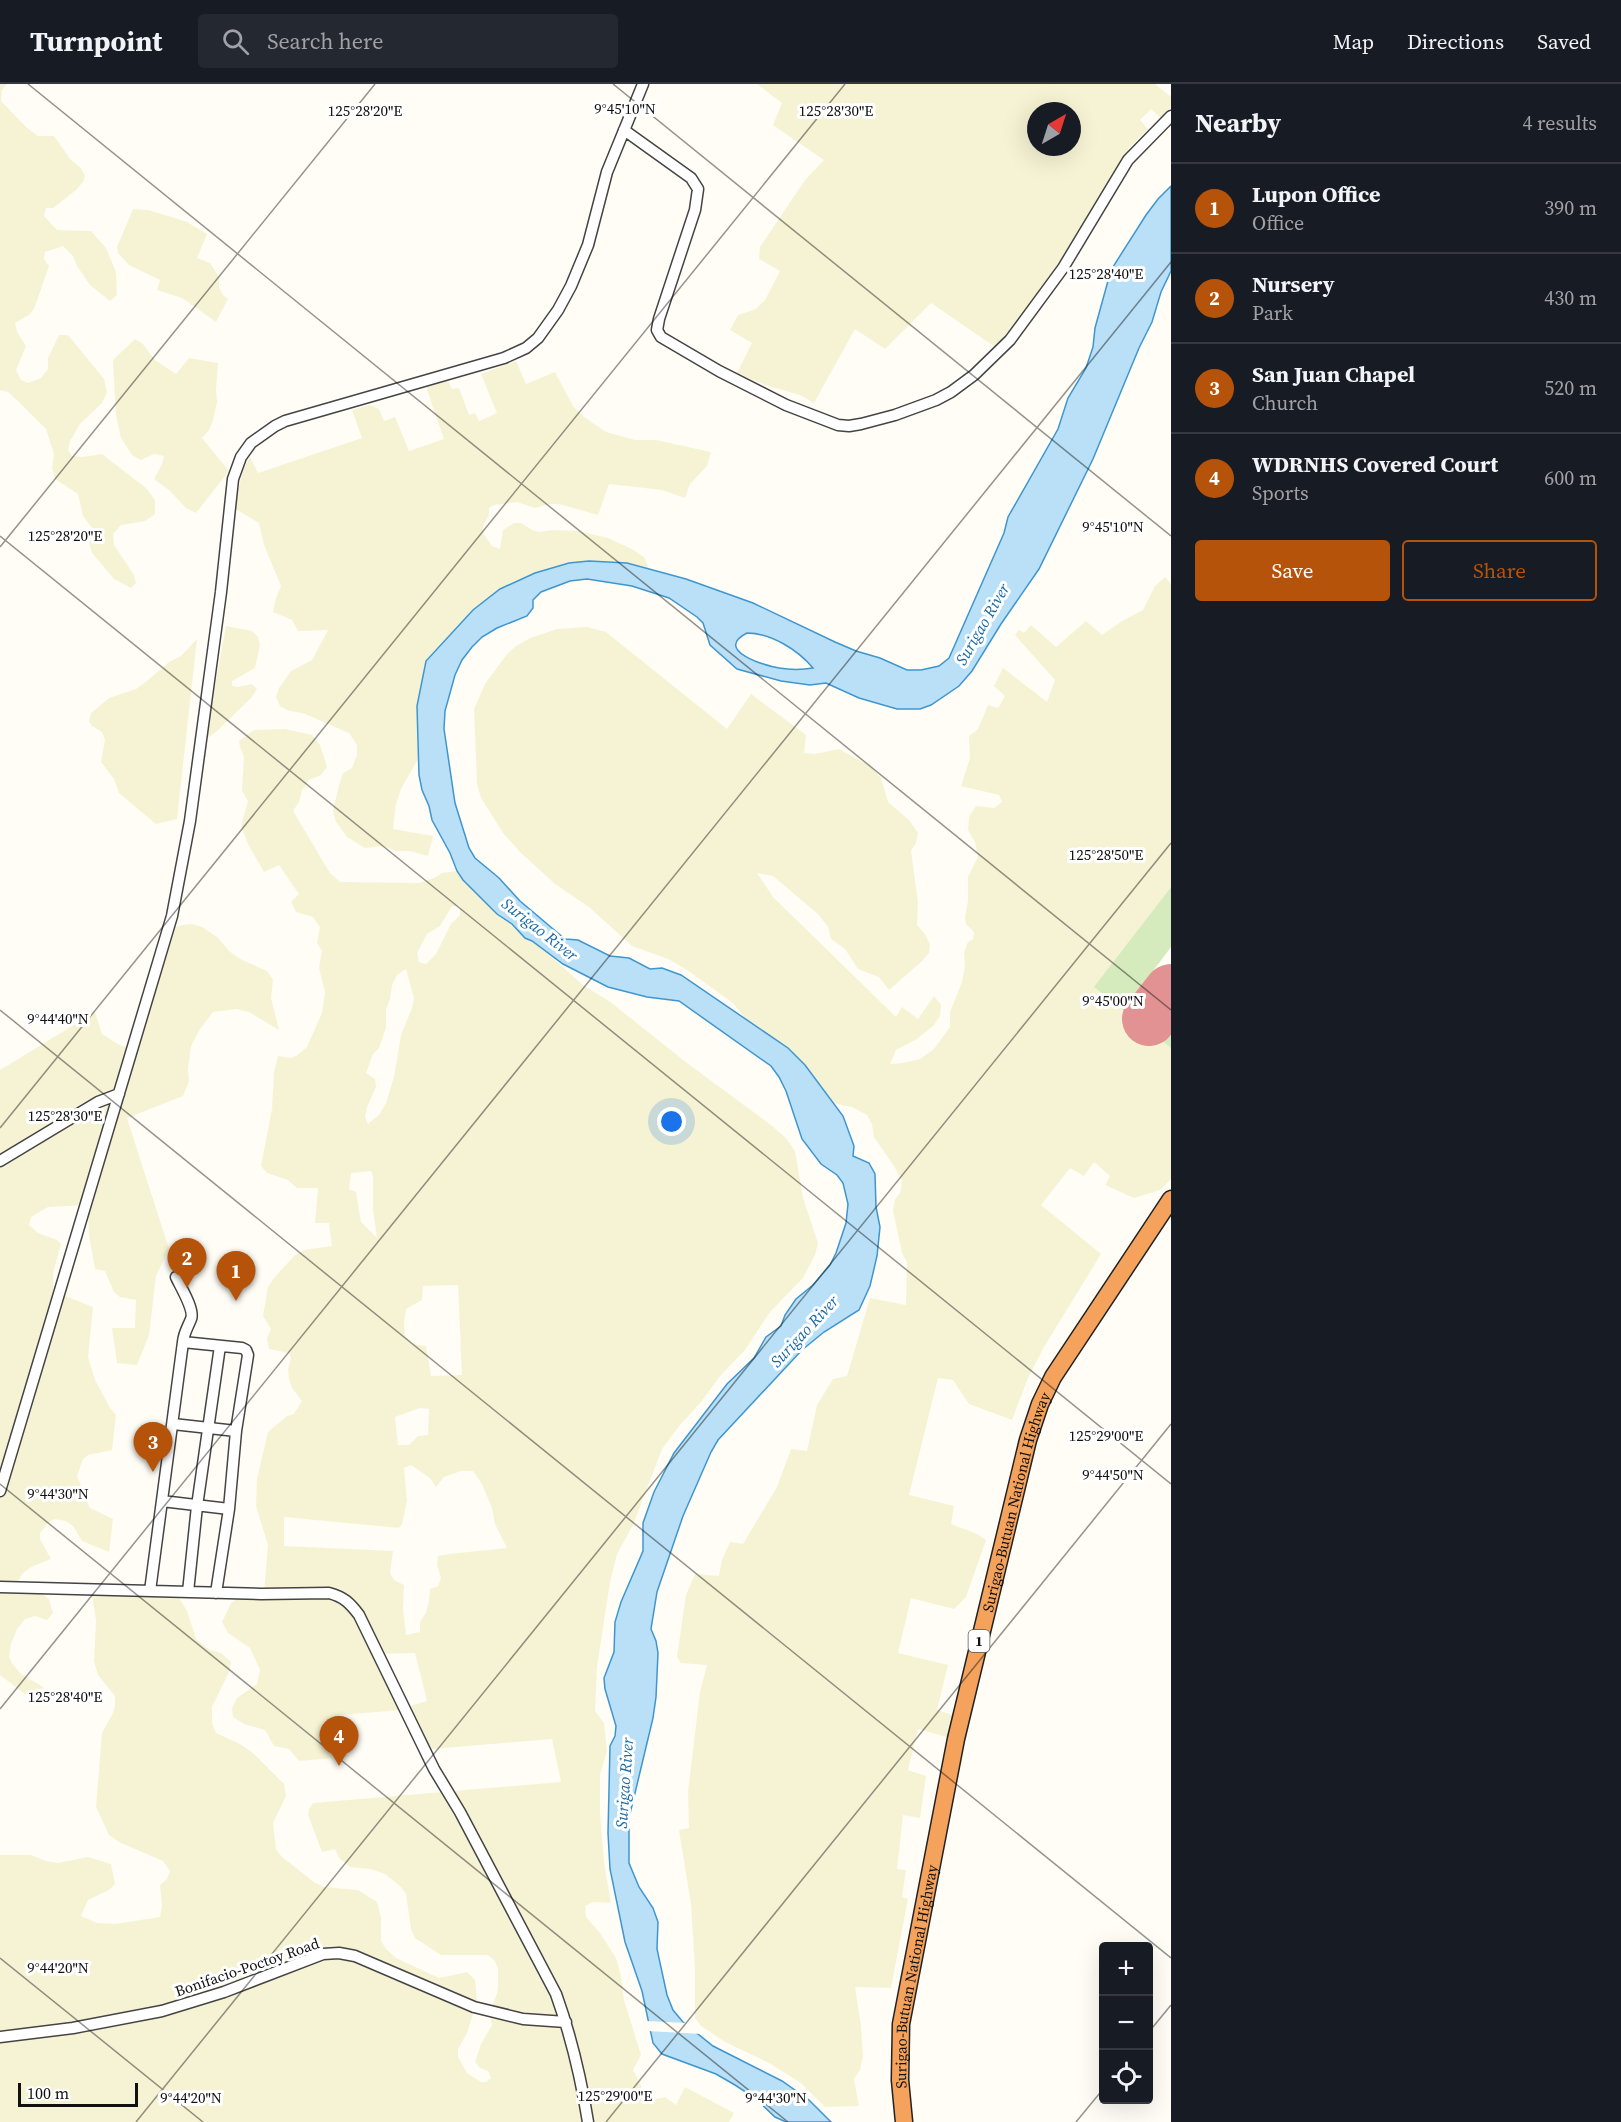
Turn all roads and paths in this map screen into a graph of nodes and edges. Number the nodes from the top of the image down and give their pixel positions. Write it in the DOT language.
graph roads {
  1 [pos="643,84"];
  2 [pos="1171,116"];
  3 [pos="624,130"];
  4 [pos="120,1094"];
  5 [pos="0,1161"];
  6 [pos="1171,1199"];
  7 [pos="176,1277"];
  8 [pos="183,1342"];
  9 [pos="220,1346"];
  10 [pos="173,1424"];
  11 [pos="208,1428"];
  12 [pos="236,1431"];
  13 [pos="0,1491"];
  14 [pos="162,1501"];
  15 [pos="197,1506"];
  16 [pos="230,1509"];
  17 [pos="0,1587"];
  18 [pos="150,1591"];
  19 [pos="188,1592"];
  20 [pos="216,1593"];
  21 [pos="566,2022"];
  22 [pos="0,2037"];
  23 [pos="588,2122"];
  24 [pos="904,2122"];
  1 -- 3 [label="street"];
  2 -- 3 [label="street"];
  3 -- 4 [label="street"];
  4 -- 5 [label="street"];
  4 -- 13 [label="street"];
  6 -- 24 [label="highway, Surigao-Butuan National Highway / 1"];
  7 -- 8 [label="street"];
  8 -- 9 [label="street"];
  8 -- 10 [label="street"];
  9 -- 11 [label="street"];
  9 -- 12 [label="street"];
  10 -- 11 [label="street"];
  10 -- 14 [label="street"];
  11 -- 12 [label="street"];
  11 -- 15 [label="street"];
  12 -- 16 [label="street"];
  14 -- 15 [label="street"];
  14 -- 18 [label="street"];
  15 -- 16 [label="street"];
  15 -- 19 [label="street"];
  16 -- 20 [label="street"];
  17 -- 18 [label="street"];
  18 -- 19 [label="street"];
  19 -- 20 [label="street"];
  20 -- 21 [label="street"];
  21 -- 22 [label="street, Bonifacio-Poctoy Road"];
  21 -- 23 [label="street"];
}
